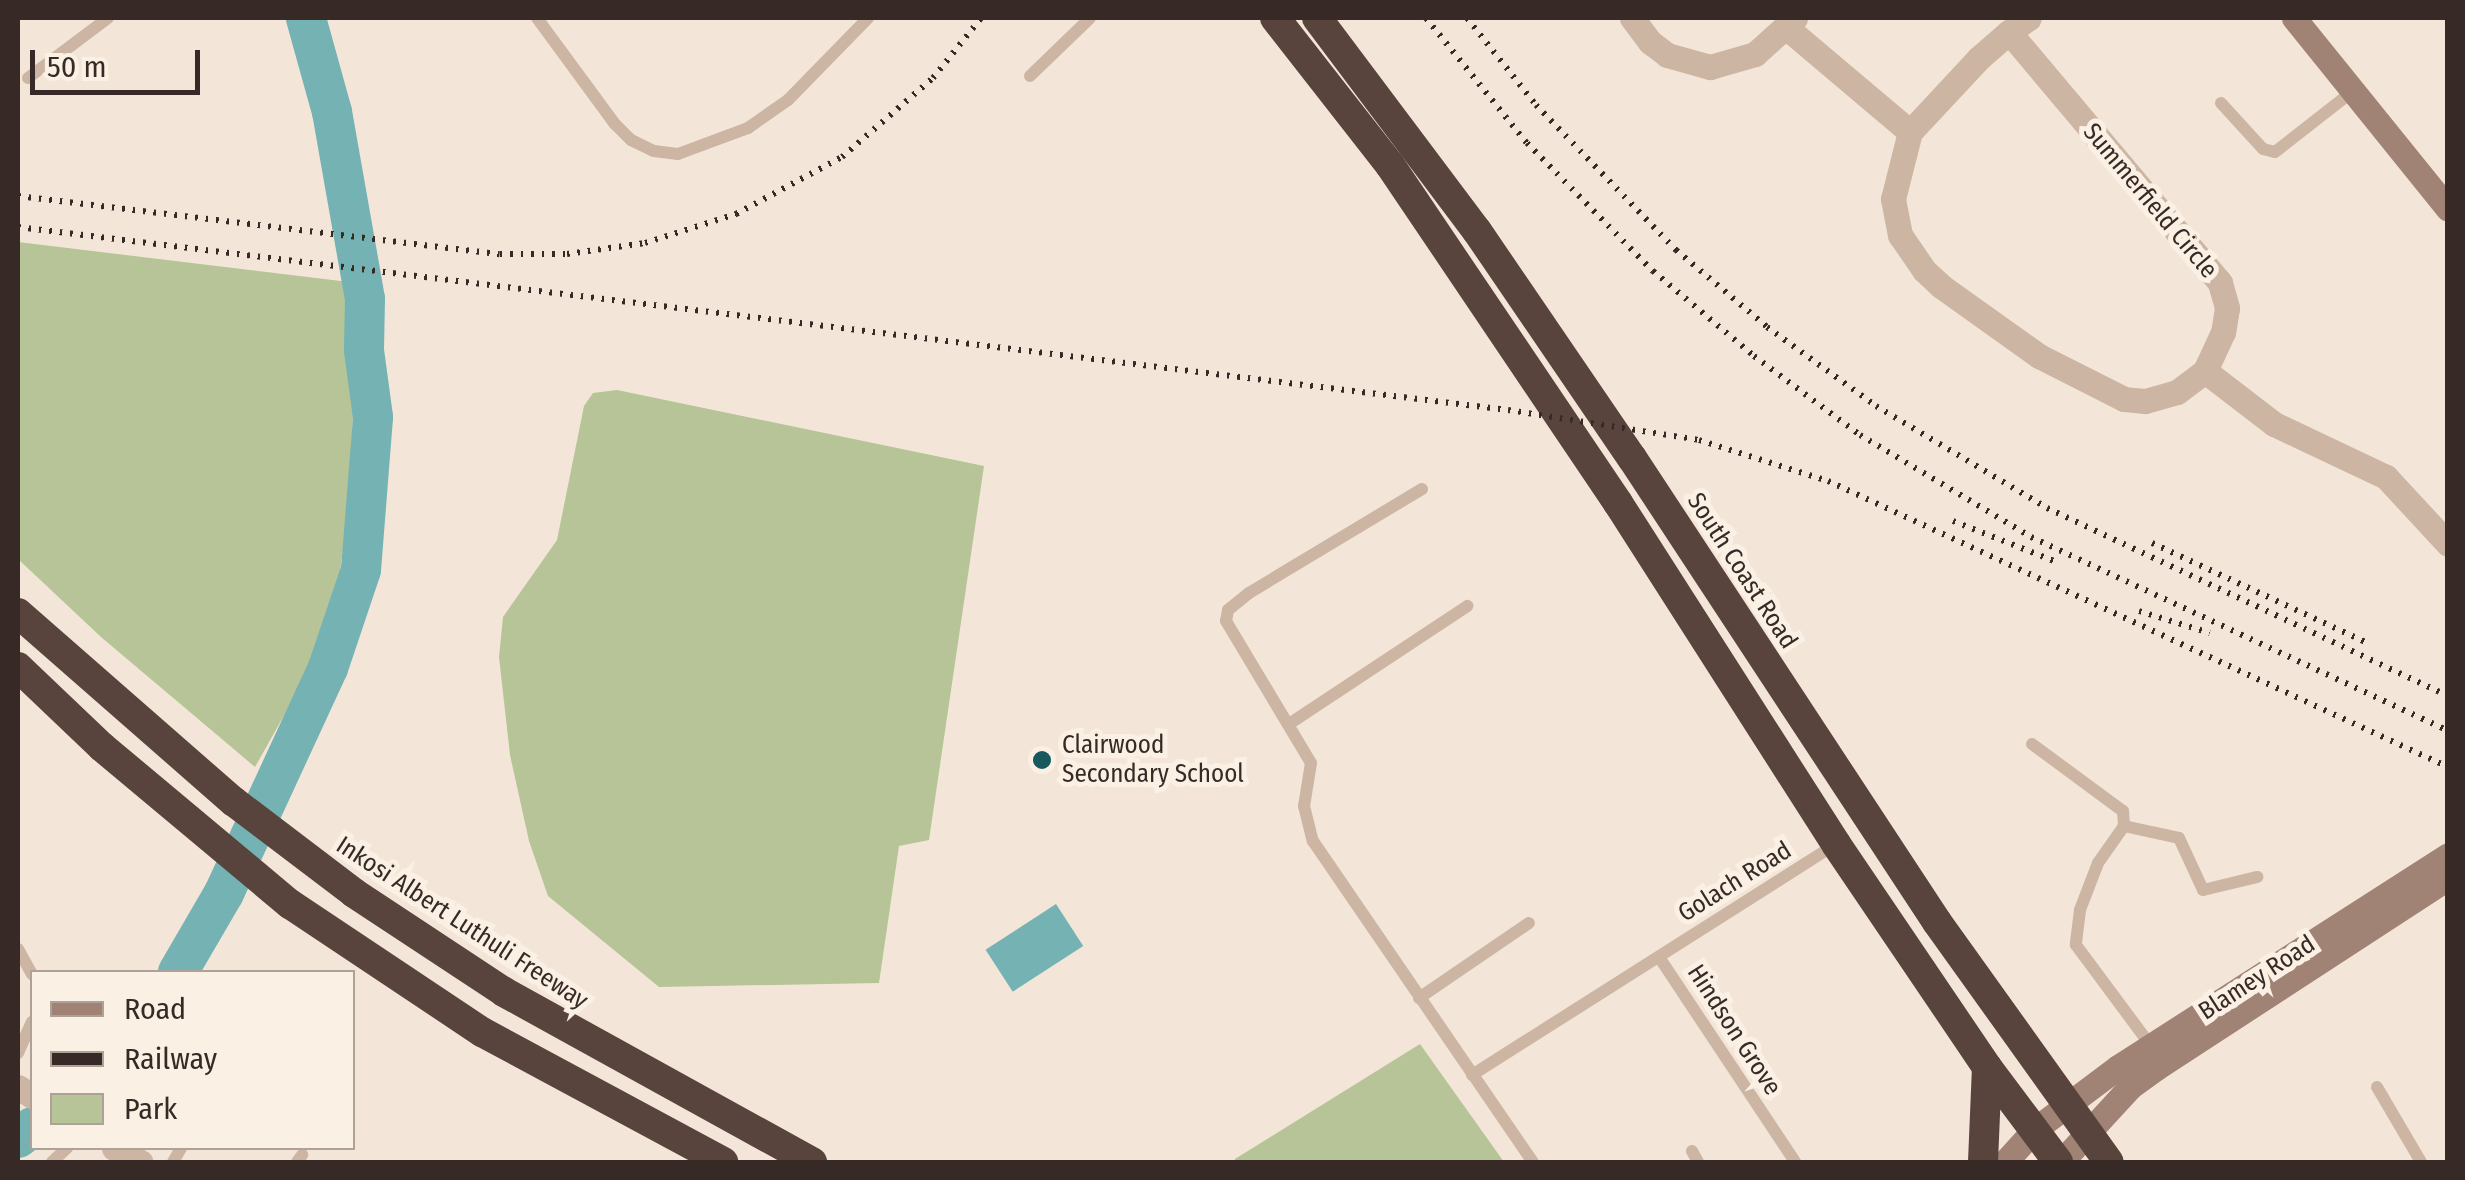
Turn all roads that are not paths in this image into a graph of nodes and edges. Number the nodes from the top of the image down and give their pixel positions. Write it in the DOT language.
graph roads {
  1 [pos="108,18"];
  2 [pos="537,18"];
  3 [pos="868,18"];
  4 [pos="1090,18"];
  5 [pos="1275,18"];
  6 [pos="1317,18"];
  7 [pos="1632,18"];
  8 [pos="2294,18"];
  9 [pos="1791,23"];
  10 [pos="2019,25"];
  11 [pos="1030,76"];
  12 [pos="28,78"];
  13 [pos="2353,91"];
  14 [pos="2221,103"];
  15 [pos="1910,132"];
  16 [pos="2445,200"];
  17 [pos="2204,371"];
  18 [pos="1422,489"];
  19 [pos="2448,544"];
  20 [pos="1467,606"];
  21 [pos="18,613"];
  22 [pos="18,666"];
  23 [pos="1289,724"];
  24 [pos="2032,744"];
  25 [pos="2124,826"];
  26 [pos="1836,844"];
  27 [pos="2448,855"];
  28 [pos="2257,878"];
  29 [pos="2448,878"];
  30 [pos="1529,923"];
  31 [pos="1659,957"];
  32 [pos="1420,998"];
  33 [pos="30,1027"];
  34 [pos="2150,1046"];
  35 [pos="18,1054"];
  36 [pos="1987,1067"];
  37 [pos="1472,1075"];
  38 [pos="2378,1087"];
  39 [pos="2068,1103"];
  40 [pos="2034,1130"];
  41 [pos="2088,1130"];
  42 [pos="118,1150"];
  43 [pos="140,1162"];
  44 [pos="723,1162"];
  45 [pos="812,1162"];
  46 [pos="1534,1162"];
  47 [pos="1795,1162"];
  48 [pos="1982,1162"];
  49 [pos="2005,1162"];
  50 [pos="2060,1162"];
  51 [pos="2110,1162"];
  52 [pos="2421,1162"];
  1 -- 12 [label="lane"];
  2 -- 3 [label="lane"];
  4 -- 11 [label="lane"];
  5 -- 26 [label="highway"];
  6 -- 39 [label="highway, South Coast Road"];
  7 -- 9 [label="street"];
  8 -- 13 [label="street"];
  9 -- 15 [label="street"];
  10 -- 15 [label="street, Summerfield Circle"];
  10 -- 17 [label="street, Summerfield Circle"];
  13 -- 14 [label="lane"];
  13 -- 16 [label="street"];
  15 -- 17 [label="street, Summerfield Circle"];
  17 -- 19 [label="street"];
  18 -- 23 [label="lane"];
  20 -- 23 [label="lane"];
  21 -- 45 [label="highway, Inkosi Albert Luthuli Freeway"];
  22 -- 44 [label="highway"];
  23 -- 32 [label="lane"];
  24 -- 25 [label="lane"];
  25 -- 28 [label="lane"];
  25 -- 34 [label="lane"];
  26 -- 31 [label="lane, Golach Road"];
  26 -- 36 [label="highway"];
  27 -- 34 [label="street, Blamey Road"];
  29 -- 41 [label="street, Blamey Road"];
  30 -- 32 [label="lane"];
  31 -- 37 [label="lane, Hindson Grove"];
  31 -- 47 [label="lane, Hindson Grove"];
  32 -- 37 [label="lane"];
  33 -- 35 [label="lane"];
  34 -- 39 [label="street, Blamey Road"];
  36 -- 40 [label="highway"];
  36 -- 48 [label="highway"];
  37 -- 46 [label="lane"];
  38 -- 52 [label="lane"];
  39 -- 40 [label="street, Blamey Road"];
  39 -- 41 [label="highway, South Coast Road"];
  40 -- 49 [label="street, Blamey Road"];
  40 -- 50 [label="highway"];
  41 -- 50 [label="street, Blamey Road"];
  41 -- 51 [label="highway, South Coast Road"];
  42 -- 43 [label="street"];
}
